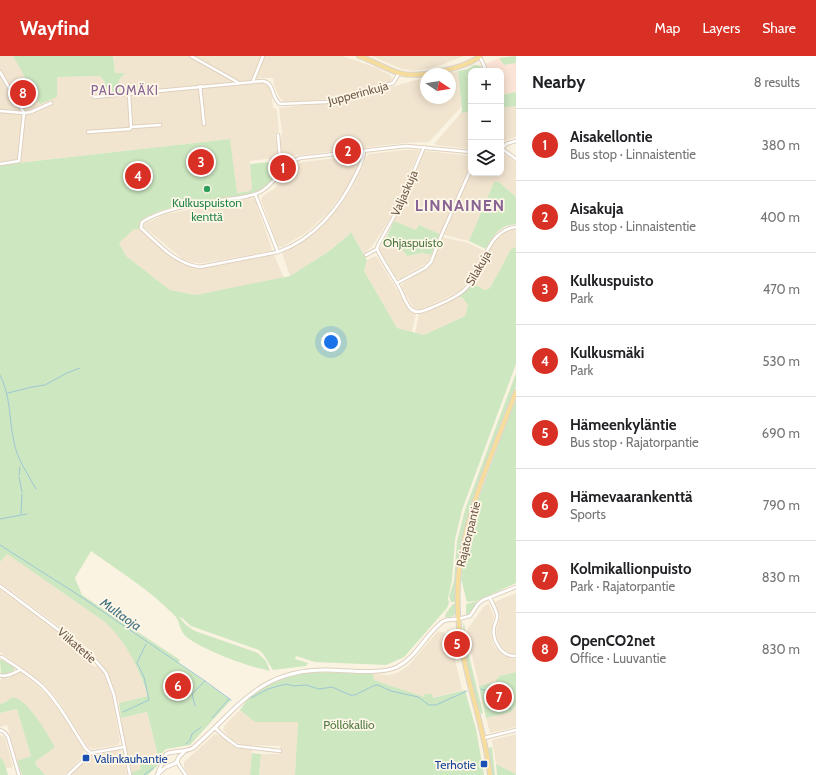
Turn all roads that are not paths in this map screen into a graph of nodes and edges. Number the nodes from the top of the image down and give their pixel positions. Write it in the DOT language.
graph roads {
  1 [pos="191,56"];
  2 [pos="263,56"];
  3 [pos="360,56"];
  4 [pos="479,56"];
  5 [pos="485,68"];
  6 [pos="0,72"];
  7 [pos="399,73"];
  8 [pos="253,81"];
  9 [pos="239,83"];
  10 [pos="200,86"];
  11 [pos="129,94"];
  12 [pos="94,97"];
  13 [pos="51,103"];
  14 [pos="0,111"];
  15 [pos="24,113"];
  16 [pos="204,124"];
  17 [pos="160,125"];
  18 [pos="131,127"];
  19 [pos="88,132"];
  20 [pos="278,135"];
  21 [pos="516,141"];
  22 [pos="504,146"];
  23 [pos="424,147"];
  24 [pos="504,150"];
  25 [pos="364,151"];
  26 [pos="468,152"];
  27 [pos="280,159"];
  28 [pos="516,159"];
  29 [pos="272,160"];
  30 [pos="294,160"];
  31 [pos="0,164"];
  32 [pos="468,176"];
  33 [pos="255,194"];
  34 [pos="516,227"];
  35 [pos="378,249"];
  36 [pos="278,252"];
  37 [pos="366,256"];
  38 [pos="397,283"];
  39 [pos="516,392"];
  40 [pos="0,586"];
  41 [pos="516,587"];
  42 [pos="490,598"];
  43 [pos="458,619"];
  44 [pos="516,656"];
  45 [pos="0,657"];
  46 [pos="20,670"];
  47 [pos="0,675"];
  48 [pos="214,727"];
  49 [pos="0,730"];
  50 [pos="516,730"];
  51 [pos="483,738"];
  52 [pos="124,746"];
  53 [pos="280,751"];
  54 [pos="184,752"];
  55 [pos="91,753"];
  56 [pos="174,753"];
  57 [pos="165,759"];
  58 [pos="178,760"];
  59 [pos="172,765"];
  60 [pos="180,767"];
  61 [pos="158,774"];
  62 [pos="19,775"];
  63 [pos="68,775"];
  64 [pos="130,775"];
  65 [pos="186,775"];
  66 [pos="490,775"];
  1 -- 9 [label="street"];
  2 -- 8 [label="street"];
  3 -- 7 [label="main road"];
  4 -- 5 [label="street"];
  4 -- 7 [label="main road"];
  6 -- 15 [label="street"];
  7 -- 8 [label="street, Jupperinkuja"];
  8 -- 9 [label="street"];
  9 -- 10 [label="street"];
  10 -- 11 [label="street"];
  10 -- 16 [label="street"];
  11 -- 12 [label="street"];
  11 -- 18 [label="street"];
  13 -- 15 [label="street"];
  14 -- 15 [label="street"];
  15 -- 31 [label="street"];
  17 -- 18 [label="street"];
  18 -- 19 [label="street"];
  20 -- 27 [label="street"];
  21 -- 22 [label="street"];
  23 -- 25 [label="street"];
  23 -- 26 [label="street"];
  23 -- 35 [label="street, Valjaskuja"];
  24 -- 28 [label="street"];
  25 -- 30 [label="street"];
  25 -- 36 [label="street"];
  27 -- 29 [label="street"];
  27 -- 30 [label="street"];
  30 -- 33 [label="street"];
  32 -- 38 [label="street"];
  33 -- 36 [label="street"];
  33 -- 36 [label="street"];
  34 -- 38 [label="street, Silakuja"];
  35 -- 37 [label="street"];
  35 -- 38 [label="street, Silakuja"];
  39 -- 43 [label="main road, Rajatorpantie"];
  40 -- 52 [label="street, Viikatetie"];
  41 -- 42 [label="street"];
  42 -- 43 [label="street"];
  42 -- 44 [label="street"];
  43 -- 48 [label="street"];
  43 -- 51 [label="main road, Rajatorpantie"];
  45 -- 46 [label="street"];
  46 -- 47 [label="street"];
  46 -- 55 [label="street"];
  48 -- 53 [label="street"];
  48 -- 54 [label="street"];
  49 -- 62 [label="street"];
  50 -- 51 [label="street"];
  51 -- 66 [label="main road, Rajatorpantie"];
  52 -- 55 [label="street"];
  52 -- 64 [label="street, Viikatetie"];
  54 -- 56 [label="street"];
  54 -- 58 [label="street"];
  55 -- 63 [label="street"];
  56 -- 57 [label="street"];
  56 -- 58 [label="street"];
  57 -- 59 [label="street"];
  57 -- 61 [label="street"];
  58 -- 59 [label="street"];
  58 -- 60 [label="street"];
  59 -- 60 [label="street"];
  59 -- 61 [label="street"];
  60 -- 65 [label="street"];
}
